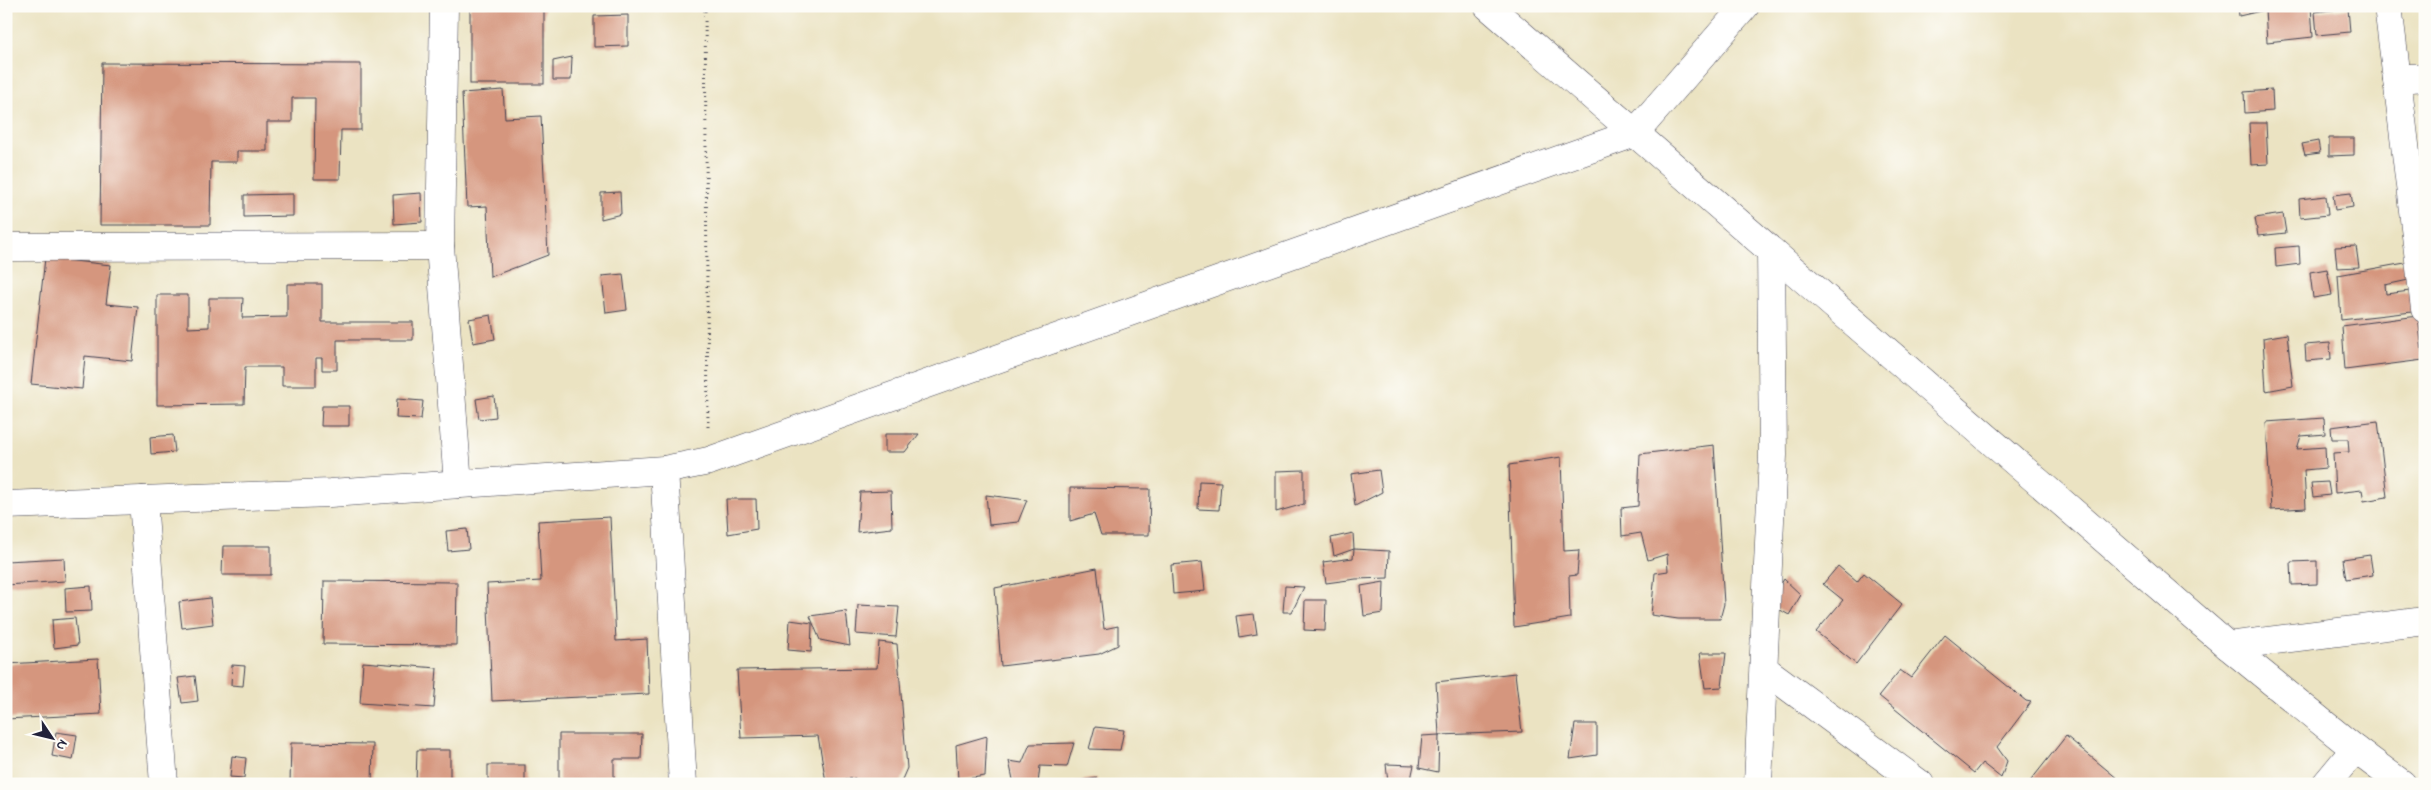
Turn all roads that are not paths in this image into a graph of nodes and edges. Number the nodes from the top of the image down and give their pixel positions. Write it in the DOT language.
graph roads {
  1 [pos="444,6"];
  2 [pos="1488,6"];
  3 [pos="1745,6"];
  4 [pos="2388,6"];
  5 [pos="2425,77"];
  6 [pos="2397,79"];
  7 [pos="1635,134"];
  8 [pos="440,246"];
  9 [pos="6,247"];
  10 [pos="1770,251"];
  11 [pos="2425,309"];
  12 [pos="664,470"];
  13 [pos="458,484"];
  14 [pos="143,500"];
  15 [pos="6,505"];
  16 [pos="2425,621"];
  17 [pos="2228,646"];
  18 [pos="1764,669"];
  19 [pos="2355,749"];
  20 [pos="164,784"];
  21 [pos="683,784"];
  22 [pos="1758,784"];
  23 [pos="1920,784"];
  24 [pos="2326,784"];
  25 [pos="2402,784"];
  1 -- 8 [label="street"];
  2 -- 7 [label="street"];
  3 -- 7 [label="street"];
  4 -- 6 [label="street"];
  5 -- 6 [label="street"];
  6 -- 11 [label="street"];
  7 -- 10 [label="street"];
  7 -- 12 [label="street"];
  8 -- 9 [label="street"];
  8 -- 13 [label="street"];
  10 -- 17 [label="street"];
  10 -- 18 [label="street"];
  12 -- 13 [label="street"];
  12 -- 21 [label="street"];
  13 -- 14 [label="street"];
  14 -- 15 [label="street"];
  14 -- 20 [label="street"];
  16 -- 17 [label="street"];
  17 -- 19 [label="street"];
  18 -- 22 [label="street"];
  18 -- 23 [label="street"];
  19 -- 24 [label="street"];
  19 -- 25 [label="street"];
}
